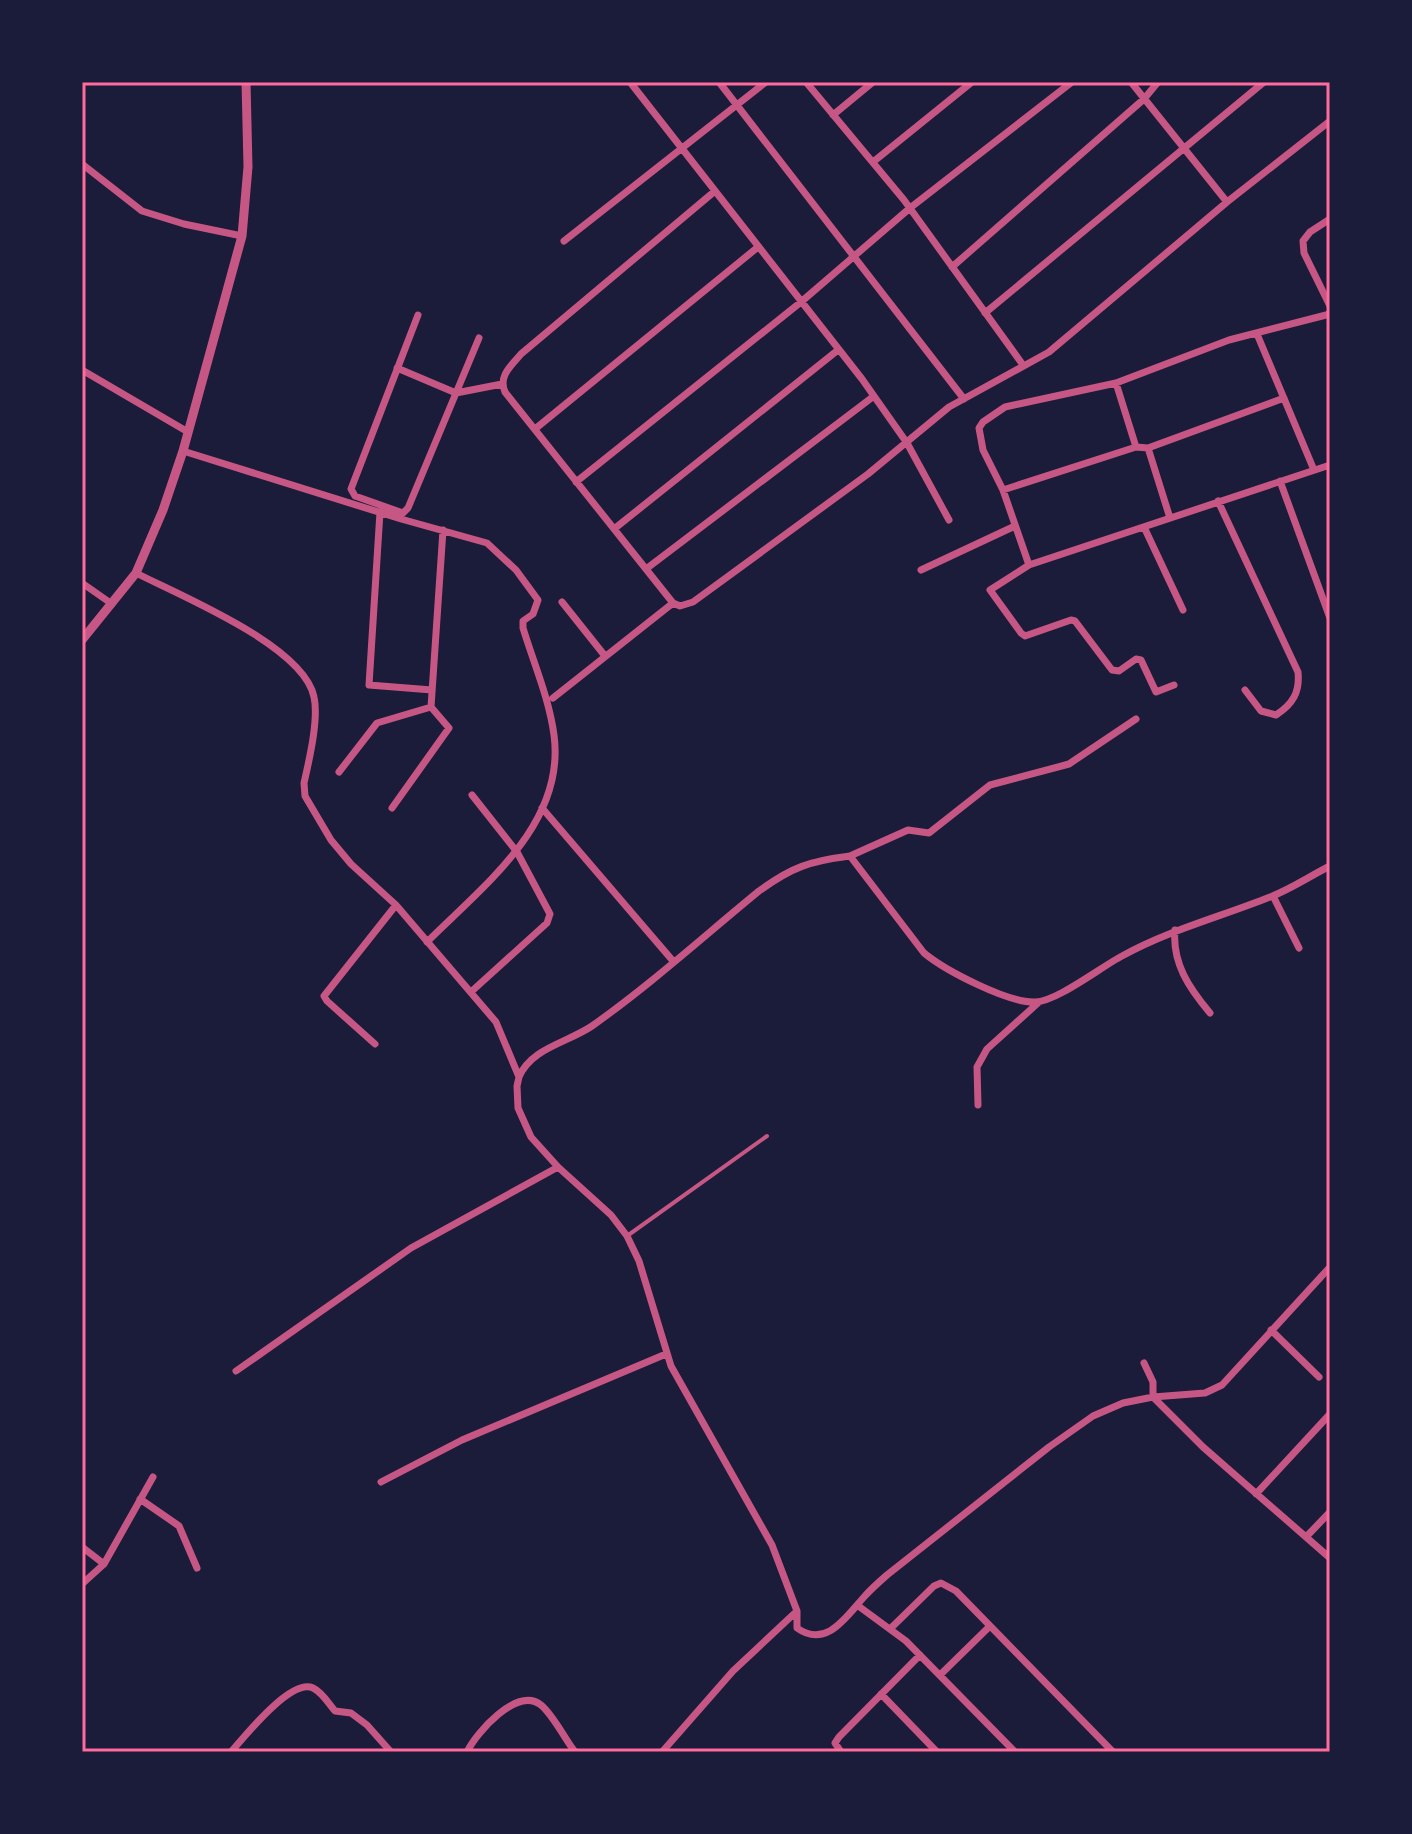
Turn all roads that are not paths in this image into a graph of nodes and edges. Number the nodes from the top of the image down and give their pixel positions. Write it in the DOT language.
graph roads {
  1 [pos="246,82"];
  2 [pos="630,82"];
  3 [pos="719,82"];
  4 [pos="766,82"];
  5 [pos="806,82"];
  6 [pos="873,82"];
  7 [pos="972,82"];
  8 [pos="1072,82"];
  9 [pos="1131,82"];
  10 [pos="1158,82"];
  11 [pos="1264,82"];
  12 [pos="1144,99"];
  13 [pos="737,105"];
  14 [pos="833,115"];
  15 [pos="1330,121"];
  16 [pos="681,147"];
  17 [pos="1183,147"];
  18 [pos="873,162"];
  19 [pos="82,164"];
  20 [pos="715,191"];
  21 [pos="1227,202"];
  22 [pos="910,208"];
  23 [pos="1330,219"];
  24 [pos="242,236"];
  25 [pos="564,241"];
  26 [pos="758,247"];
  27 [pos="855,258"];
  28 [pos="952,267"];
  29 [pos="801,302"];
  30 [pos="1330,306"];
  31 [pos="985,313"];
  32 [pos="1330,314"];
  33 [pos="418,315"];
  34 [pos="1257,334"];
  35 [pos="479,338"];
  36 [pos="838,350"];
  37 [pos="1023,365"];
  38 [pos="397,368"];
  39 [pos="82,370"];
  40 [pos="1116,383"];
  41 [pos="502,384"];
  42 [pos="456,393"];
  43 [pos="874,396"];
  44 [pos="1284,398"];
  45 [pos="964,399"];
  46 [pos="535,429"];
  47 [pos="188,432"];
  48 [pos="907,443"];
  49 [pos="1136,447"];
  50 [pos="1148,448"];
  51 [pos="183,451"];
  52 [pos="1330,465"];
  53 [pos="1314,470"];
  54 [pos="1280,481"];
  55 [pos="576,482"];
  56 [pos="1003,490"];
  57 [pos="1218,501"];
  58 [pos="380,512"];
  59 [pos="1170,518"];
  60 [pos="949,520"];
  61 [pos="1015,526"];
  62 [pos="1144,527"];
  63 [pos="614,529"];
  64 [pos="443,530"];
  65 [pos="1029,565"];
  66 [pos="646,569"];
  67 [pos="921,570"];
  68 [pos="136,573"];
  69 [pos="82,583"];
  70 [pos="562,602"];
  71 [pos="673,603"];
  72 [pos="112,604"];
  73 [pos="1183,610"];
  74 [pos="1330,618"];
  75 [pos="82,640"];
  76 [pos="605,656"];
  77 [pos="1174,685"];
  78 [pos="432,690"];
  79 [pos="1245,690"];
  80 [pos="553,698"];
  81 [pos="431,707"];
  82 [pos="1136,719"];
  83 [pos="339,772"];
  84 [pos="472,795"];
  85 [pos="392,808"];
  86 [pos="542,808"];
  87 [pos="517,852"];
  88 [pos="850,856"];
  89 [pos="1330,866"];
  90 [pos="1273,896"];
  91 [pos="396,905"];
  92 [pos="1175,930"];
  93 [pos="427,942"];
  94 [pos="1299,948"];
  95 [pos="673,961"];
  96 [pos="472,991"];
  97 [pos="1038,1003"];
  98 [pos="1210,1013"];
  99 [pos="375,1044"];
  100 [pos="519,1077"];
  101 [pos="978,1105"];
  102 [pos="767,1136"];
  103 [pos="558,1167"];
  104 [pos="627,1236"];
  105 [pos="1330,1267"];
  106 [pos="1271,1330"];
  107 [pos="666,1354"];
  108 [pos="1144,1363"];
  109 [pos="236,1371"];
  110 [pos="1319,1377"];
  111 [pos="1153,1397"];
  112 [pos="1330,1414"];
  113 [pos="153,1477"];
  114 [pos="381,1482"];
  115 [pos="1256,1494"];
  116 [pos="140,1499"];
  117 [pos="1330,1512"];
  118 [pos="1306,1537"];
  119 [pos="82,1547"];
  120 [pos="1330,1558"];
  121 [pos="104,1564"];
  122 [pos="197,1568"];
  123 [pos="82,1584"];
  124 [pos="857,1605"];
  125 [pos="797,1611"];
  126 [pos="990,1626"];
  127 [pos="890,1629"];
  128 [pos="920,1655"];
  129 [pos="940,1675"];
  130 [pos="881,1694"];
  131 [pos="231,1752"];
  132 [pos="391,1752"];
  133 [pos="467,1752"];
  134 [pos="575,1752"];
  135 [pos="662,1752"];
  136 [pos="841,1752"];
  137 [pos="937,1752"];
  138 [pos="1015,1752"];
  139 [pos="1113,1752"];
  1 -- 24 [label="street"];
  2 -- 16 [label="street"];
  3 -- 13 [label="street"];
  4 -- 13 [label="street"];
  5 -- 14 [label="street"];
  6 -- 14 [label="street"];
  7 -- 18 [label="street"];
  8 -- 22 [label="street"];
  9 -- 12 [label="street"];
  10 -- 12 [label="street"];
  11 -- 17 [label="street"];
  12 -- 17 [label="street"];
  12 -- 28 [label="street"];
  13 -- 16 [label="street"];
  13 -- 27 [label="street"];
  14 -- 18 [label="street"];
  15 -- 21 [label="street"];
  16 -- 20 [label="street"];
  16 -- 25 [label="street"];
  17 -- 21 [label="street"];
  17 -- 31 [label="street"];
  18 -- 22 [label="street"];
  19 -- 24 [label="street"];
  20 -- 26 [label="street"];
  20 -- 41 [label="street"];
  21 -- 37 [label="street"];
  22 -- 27 [label="street"];
  22 -- 28 [label="street"];
  23 -- 30 [label="street"];
  24 -- 47 [label="street"];
  26 -- 29 [label="street"];
  26 -- 46 [label="street"];
  27 -- 29 [label="street"];
  27 -- 45 [label="street"];
  28 -- 31 [label="street"];
  29 -- 36 [label="street"];
  29 -- 55 [label="street"];
  31 -- 37 [label="street"];
  32 -- 34 [label="street"];
  33 -- 38 [label="street"];
  34 -- 40 [label="street"];
  34 -- 44 [label="street"];
  35 -- 42 [label="street"];
  36 -- 43 [label="street"];
  36 -- 63 [label="street"];
  37 -- 45 [label="street"];
  38 -- 42 [label="street"];
  38 -- 42 [label="street"];
  39 -- 47 [label="street"];
  40 -- 49 [label="street"];
  40 -- 56 [label="street"];
  41 -- 42 [label="street"];
  41 -- 46 [label="street"];
  43 -- 48 [label="street"];
  43 -- 66 [label="street"];
  44 -- 50 [label="street"];
  44 -- 53 [label="street"];
  45 -- 48 [label="street"];
  46 -- 55 [label="street"];
  47 -- 51 [label="street"];
  48 -- 60 [label="street"];
  48 -- 71 [label="street"];
  49 -- 50 [label="street"];
  49 -- 56 [label="street"];
  50 -- 59 [label="street"];
  51 -- 58 [label="street"];
  51 -- 68 [label="street"];
  52 -- 53 [label="street"];
  53 -- 54 [label="street"];
  54 -- 57 [label="street"];
  54 -- 74 [label="street"];
  55 -- 63 [label="street"];
  56 -- 61 [label="street"];
  57 -- 59 [label="street"];
  57 -- 79 [label="street"];
  58 -- 64 [label="street"];
  58 -- 78 [label="street"];
  59 -- 62 [label="street"];
  61 -- 65 [label="street"];
  61 -- 67 [label="street"];
  62 -- 65 [label="street"];
  62 -- 73 [label="street"];
  63 -- 66 [label="street"];
  64 -- 78 [label="street"];
  64 -- 86 [label="street"];
  65 -- 77 [label="street"];
  66 -- 71 [label="street"];
  68 -- 72 [label="street"];
  68 -- 91 [label="street"];
  69 -- 72 [label="street"];
  70 -- 76 [label="street"];
  71 -- 76 [label="street"];
  72 -- 75 [label="street"];
  76 -- 80 [label="street"];
  78 -- 81 [label="street"];
  81 -- 83 [label="street"];
  81 -- 85 [label="street"];
  82 -- 88 [label="street"];
  84 -- 87 [label="street"];
  86 -- 87 [label="street"];
  86 -- 95 [label="street"];
  87 -- 93 [label="street"];
  87 -- 96 [label="street"];
  88 -- 95 [label="street"];
  88 -- 97 [label="street"];
  89 -- 90 [label="street"];
  90 -- 92 [label="street"];
  90 -- 94 [label="street"];
  91 -- 93 [label="street"];
  91 -- 99 [label="street"];
  92 -- 97 [label="street"];
  92 -- 98 [label="street"];
  93 -- 96 [label="street"];
  95 -- 100 [label="street"];
  96 -- 100 [label="street"];
  97 -- 101 [label="street"];
  100 -- 103 [label="street"];
  102 -- 104 [label="lane"];
  103 -- 104 [label="street"];
  103 -- 109 [label="street"];
  104 -- 107 [label="street"];
  105 -- 106 [label="street"];
  106 -- 110 [label="street"];
  106 -- 111 [label="street"];
  107 -- 114 [label="street"];
  107 -- 125 [label="street"];
  108 -- 111 [label="street"];
  111 -- 115 [label="street"];
  111 -- 124 [label="street"];
  112 -- 115 [label="street"];
  113 -- 116 [label="street"];
  115 -- 118 [label="street"];
  116 -- 121 [label="street"];
  116 -- 122 [label="street"];
  117 -- 118 [label="street"];
  118 -- 120 [label="street"];
  119 -- 121 [label="street"];
  121 -- 123 [label="street"];
  124 -- 125 [label="street"];
  124 -- 127 [label="street"];
  125 -- 135 [label="street"];
  126 -- 127 [label="street"];
  126 -- 129 [label="street"];
  126 -- 139 [label="street"];
  127 -- 128 [label="street"];
  128 -- 129 [label="street"];
  128 -- 130 [label="street"];
  129 -- 138 [label="street"];
  130 -- 136 [label="street"];
  130 -- 137 [label="street"];
  131 -- 132 [label="street"];
  133 -- 134 [label="street"];
}
